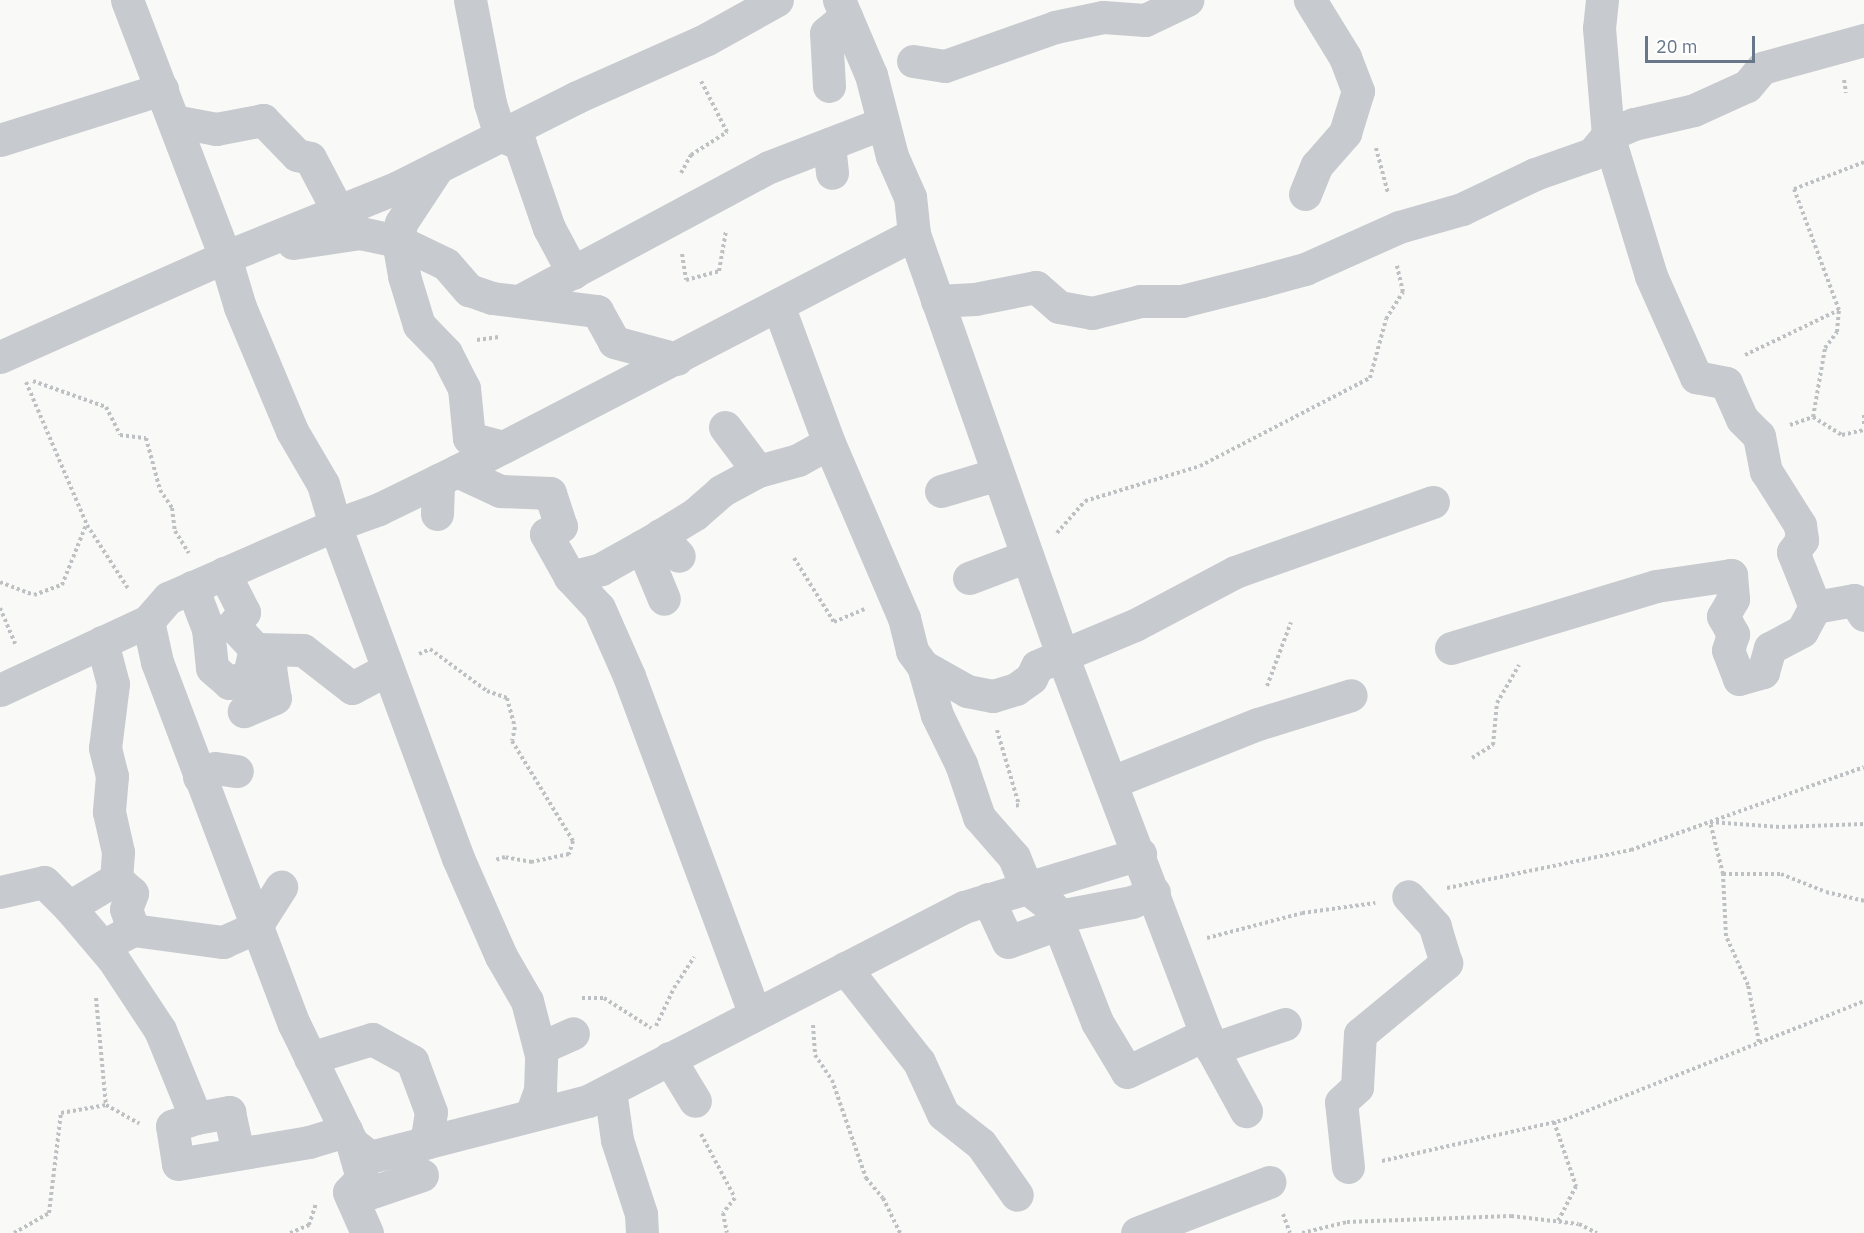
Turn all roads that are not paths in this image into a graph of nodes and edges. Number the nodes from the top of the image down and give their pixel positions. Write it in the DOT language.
graph roads {
  1 [pos="128,0"];
  2 [pos="470,0"];
  3 [pos="777,0"];
  4 [pos="1095,0"];
  5 [pos="1187,0"];
  6 [pos="1310,0"];
  7 [pos="1602,0"];
  8 [pos="842,8"];
  9 [pos="1864,40"];
  10 [pos="913,61"];
  11 [pos="871,75"];
  12 [pos="829,86"];
  13 [pos="162,89"];
  14 [pos="174,121"];
  15 [pos="883,123"];
  16 [pos="500,135"];
  17 [pos="1608,135"];
  18 [pos="0,140"];
  19 [pos="439,166"];
  20 [pos="1305,194"];
  21 [pos="338,211"];
  22 [pos="914,234"];
  23 [pos="398,242"];
  24 [pos="232,254"];
  25 [pos="573,273"];
  26 [pos="519,301"];
  27 [pos="937,301"];
  28 [pos="778,305"];
  29 [pos="0,357"];
  30 [pos="676,358"];
  31 [pos="725,427"];
  32 [pos="829,443"];
  33 [pos="502,447"];
  34 [pos="758,471"];
  35 [pos="998,474"];
  36 [pos="447,475"];
  37 [pos="941,491"];
  38 [pos="1433,502"];
  39 [pos="437,514"];
  40 [pos="335,525"];
  41 [pos="660,545"];
  42 [pos="1027,556"];
  43 [pos="570,577"];
  44 [pos="969,578"];
  45 [pos="208,580"];
  46 [pos="664,599"];
  47 [pos="1815,607"];
  48 [pos="1864,615"];
  49 [pos="148,621"];
  50 [pos="102,642"];
  51 [pos="1451,648"];
  52 [pos="1062,655"];
  53 [pos="251,662"];
  54 [pos="923,666"];
  55 [pos="386,670"];
  56 [pos="1351,695"];
  57 [pos="1,703"];
  58 [pos="244,711"];
  59 [pos="237,771"];
  60 [pos="200,777"];
  61 [pos="1112,782"];
  62 [pos="1140,854"];
  63 [pos="116,879"];
  64 [pos="281,887"];
  65 [pos="1026,887"];
  66 [pos="0,892"];
  67 [pos="1154,892"];
  68 [pos="1408,896"];
  69 [pos="988,899"];
  70 [pos="69,907"];
  71 [pos="1058,924"];
  72 [pos="255,928"];
  73 [pos="133,930"];
  74 [pos="105,949"];
  75 [pos="845,968"];
  76 [pos="754,1014"];
  77 [pos="1285,1024"];
  78 [pos="573,1033"];
  79 [pos="1209,1042"];
  80 [pos="540,1048"];
  81 [pos="310,1058"];
  82 [pos="665,1060"];
  83 [pos="610,1090"];
  84 [pos="695,1101"];
  85 [pos="1246,1111"];
  86 [pos="531,1116"];
  87 [pos="184,1122"];
  88 [pos="349,1137"];
  89 [pos="426,1143"];
  90 [pos="238,1153"];
  91 [pos="1348,1167"];
  92 [pos="422,1175"];
  93 [pos="1269,1182"];
  94 [pos="1017,1195"];
  95 [pos="352,1199"];
  96 [pos="367,1233"];
  97 [pos="642,1233"];
  98 [pos="1137,1233"];
  1 -- 13 [label="street"];
  2 -- 16 [label="street"];
  3 -- 16 [label="street"];
  4 -- 10 [label="street"];
  5 -- 10 [label="street"];
  6 -- 20 [label="street"];
  7 -- 17 [label="street"];
  8 -- 11 [label="street"];
  8 -- 12 [label="street"];
  9 -- 17 [label="street"];
  10 -- 11 [label="street"];
  11 -- 15 [label="street"];
  13 -- 14 [label="street"];
  13 -- 18 [label="street"];
  14 -- 21 [label="street"];
  14 -- 24 [label="street"];
  15 -- 22 [label="street"];
  15 -- 25 [label="street"];
  16 -- 19 [label="street"];
  16 -- 25 [label="street"];
  17 -- 27 [label="street"];
  17 -- 47 [label="street"];
  19 -- 21 [label="street"];
  19 -- 23 [label="street"];
  21 -- 24 [label="street"];
  22 -- 27 [label="street"];
  22 -- 28 [label="street"];
  23 -- 24 [label="street"];
  23 -- 26 [label="street"];
  23 -- 33 [label="street"];
  24 -- 29 [label="street"];
  24 -- 40 [label="street"];
  25 -- 26 [label="street"];
  26 -- 30 [label="street"];
  27 -- 35 [label="street"];
  28 -- 30 [label="street"];
  28 -- 32 [label="street"];
  30 -- 33 [label="street"];
  31 -- 34 [label="street"];
  32 -- 34 [label="street"];
  32 -- 54 [label="street"];
  33 -- 36 [label="street"];
  34 -- 41 [label="street"];
  35 -- 37 [label="street"];
  35 -- 42 [label="street"];
  36 -- 39 [label="street"];
  36 -- 40 [label="street"];
  36 -- 43 [label="street"];
  38 -- 52 [label="street"];
  40 -- 45 [label="street"];
  40 -- 55 [label="street"];
  41 -- 43 [label="street"];
  41 -- 46 [label="street"];
  42 -- 44 [label="street"];
  42 -- 52 [label="street"];
  43 -- 76 [label="street"];
  45 -- 49 [label="street"];
  45 -- 53 [label="street"];
  45 -- 53 [label="street"];
  47 -- 48 [label="street"];
  47 -- 51 [label="street"];
  49 -- 50 [label="street"];
  49 -- 60 [label="street"];
  50 -- 57 [label="street"];
  50 -- 63 [label="street"];
  52 -- 54 [label="street"];
  52 -- 61 [label="street"];
  53 -- 55 [label="street"];
  53 -- 58 [label="street"];
  54 -- 65 [label="street"];
  55 -- 80 [label="street"];
  56 -- 61 [label="street"];
  59 -- 60 [label="street"];
  60 -- 72 [label="street"];
  61 -- 62 [label="street"];
  62 -- 65 [label="street"];
  62 -- 67 [label="street"];
  63 -- 70 [label="street"];
  63 -- 73 [label="street"];
  64 -- 72 [label="street"];
  65 -- 69 [label="street"];
  65 -- 71 [label="street"];
  66 -- 70 [label="street"];
  67 -- 71 [label="street"];
  67 -- 79 [label="street"];
  68 -- 91 [label="street"];
  69 -- 71 [label="street"];
  69 -- 75 [label="street"];
  70 -- 74 [label="street"];
  71 -- 79 [label="street"];
  72 -- 73 [label="street"];
  72 -- 81 [label="street"];
  73 -- 74 [label="street"];
  74 -- 87 [label="street"];
  75 -- 76 [label="street"];
  75 -- 94 [label="street"];
  76 -- 82 [label="street"];
  77 -- 79 [label="street"];
  78 -- 80 [label="street"];
  79 -- 85 [label="street"];
  80 -- 86 [label="street"];
  81 -- 88 [label="street"];
  81 -- 89 [label="street"];
  82 -- 83 [label="street"];
  82 -- 84 [label="street"];
  83 -- 86 [label="street"];
  83 -- 97 [label="street"];
  86 -- 89 [label="street"];
  87 -- 90 [label="street"];
  87 -- 90 [label="street"];
  88 -- 89 [label="street"];
  88 -- 90 [label="street"];
  88 -- 95 [label="street"];
  92 -- 95 [label="street"];
  93 -- 98 [label="street"];
  95 -- 96 [label="street"];
}
